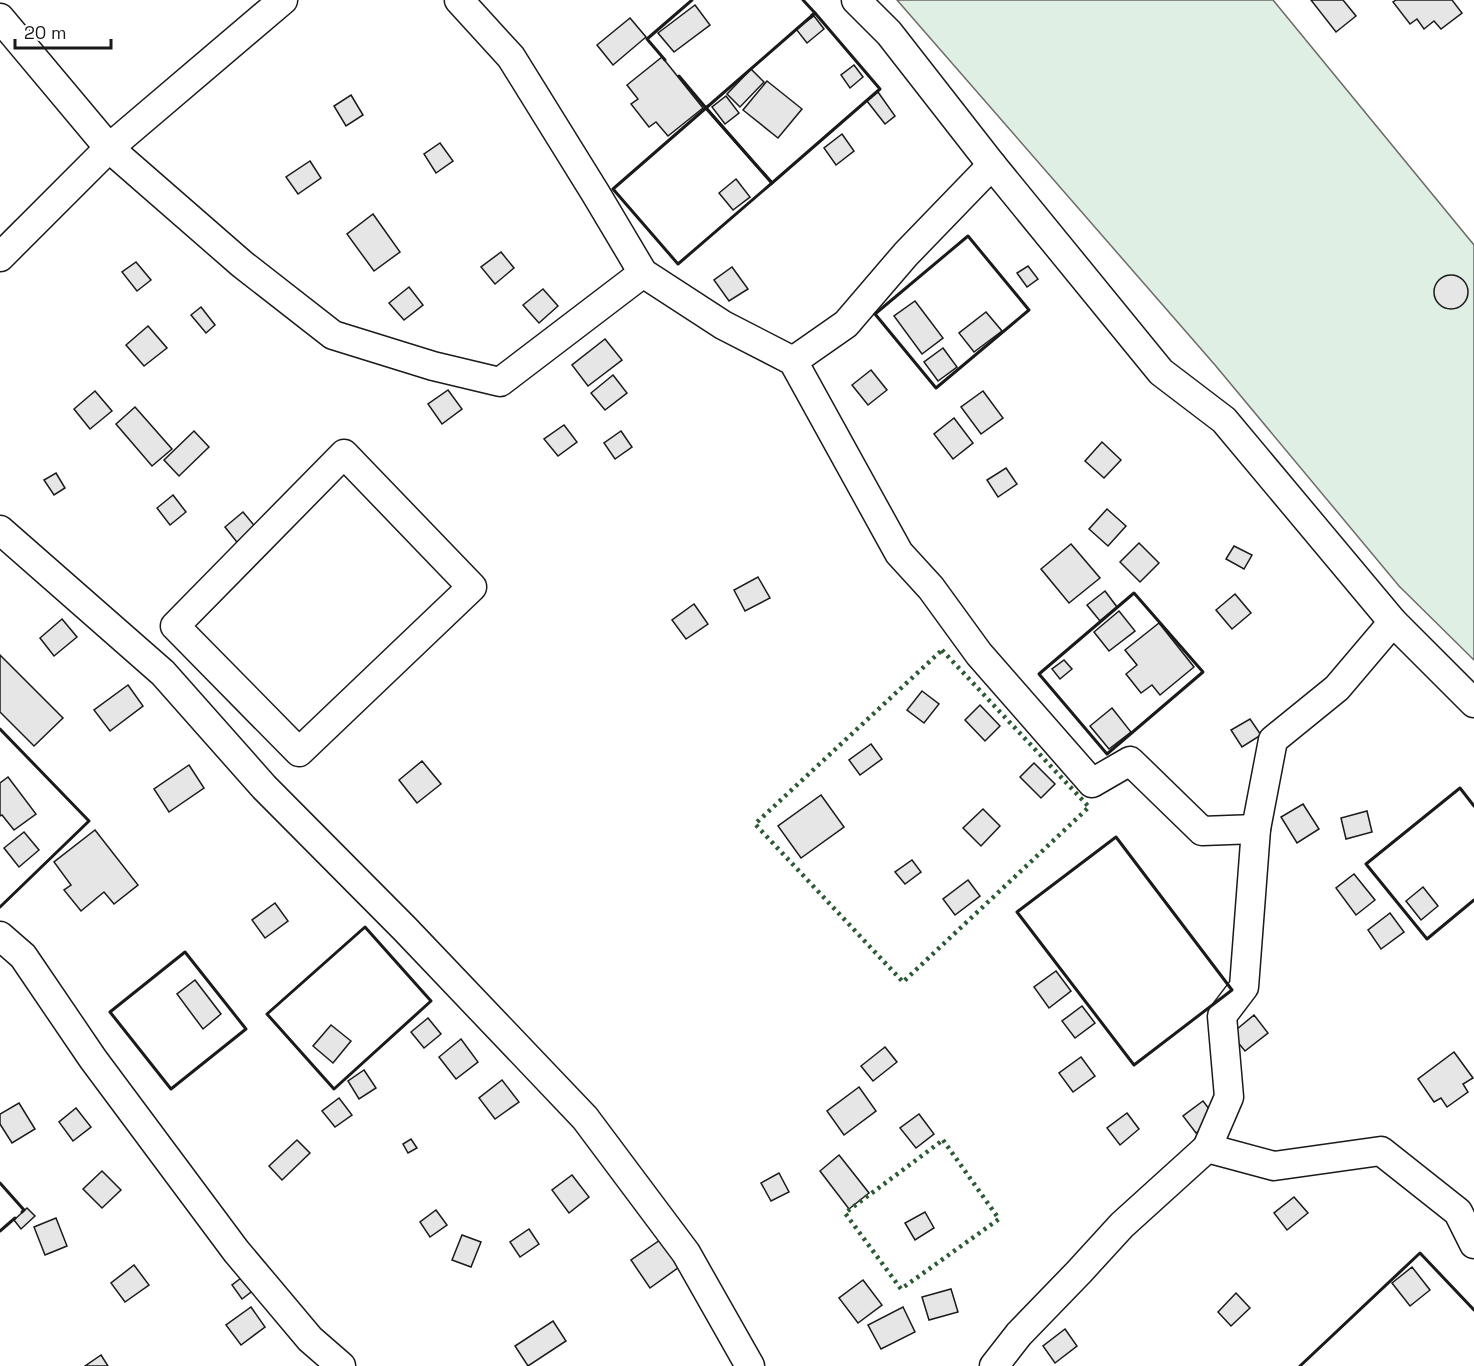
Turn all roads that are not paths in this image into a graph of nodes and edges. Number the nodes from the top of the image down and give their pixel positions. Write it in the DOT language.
graph roads {
  1 [pos="283,0"];
  2 [pos="459,0"];
  3 [pos="856,0"];
  4 [pos="0,18"];
  5 [pos="109,148"];
  6 [pos="992,165"];
  7 [pos="0,257"];
  8 [pos="643,273"];
  9 [pos="793,361"];
  10 [pos="0,530"];
  11 [pos="1393,622"];
  12 [pos="1474,703"];
  13 [pos="299,752"];
  14 [pos="1256,829"];
  15 [pos="0,936"];
  16 [pos="1207,1148"];
  17 [pos="1474,1244"];
  18 [pos="341,1366"];
  19 [pos="750,1366"];
  20 [pos="994,1366"];
  1 -- 5 [label="street"];
  2 -- 8 [label="street"];
  3 -- 6 [label="street"];
  4 -- 5 [label="street"];
  5 -- 7 [label="street"];
  5 -- 8 [label="street"];
  6 -- 9 [label="street"];
  6 -- 11 [label="street"];
  8 -- 9 [label="street"];
  9 -- 14 [label="street"];
  10 -- 19 [label="street"];
  11 -- 12 [label="street"];
  11 -- 14 [label="street"];
  13 -- 13 [label="street"];
  14 -- 16 [label="street"];
  15 -- 18 [label="street"];
  16 -- 17 [label="street"];
  16 -- 20 [label="street"];
}
